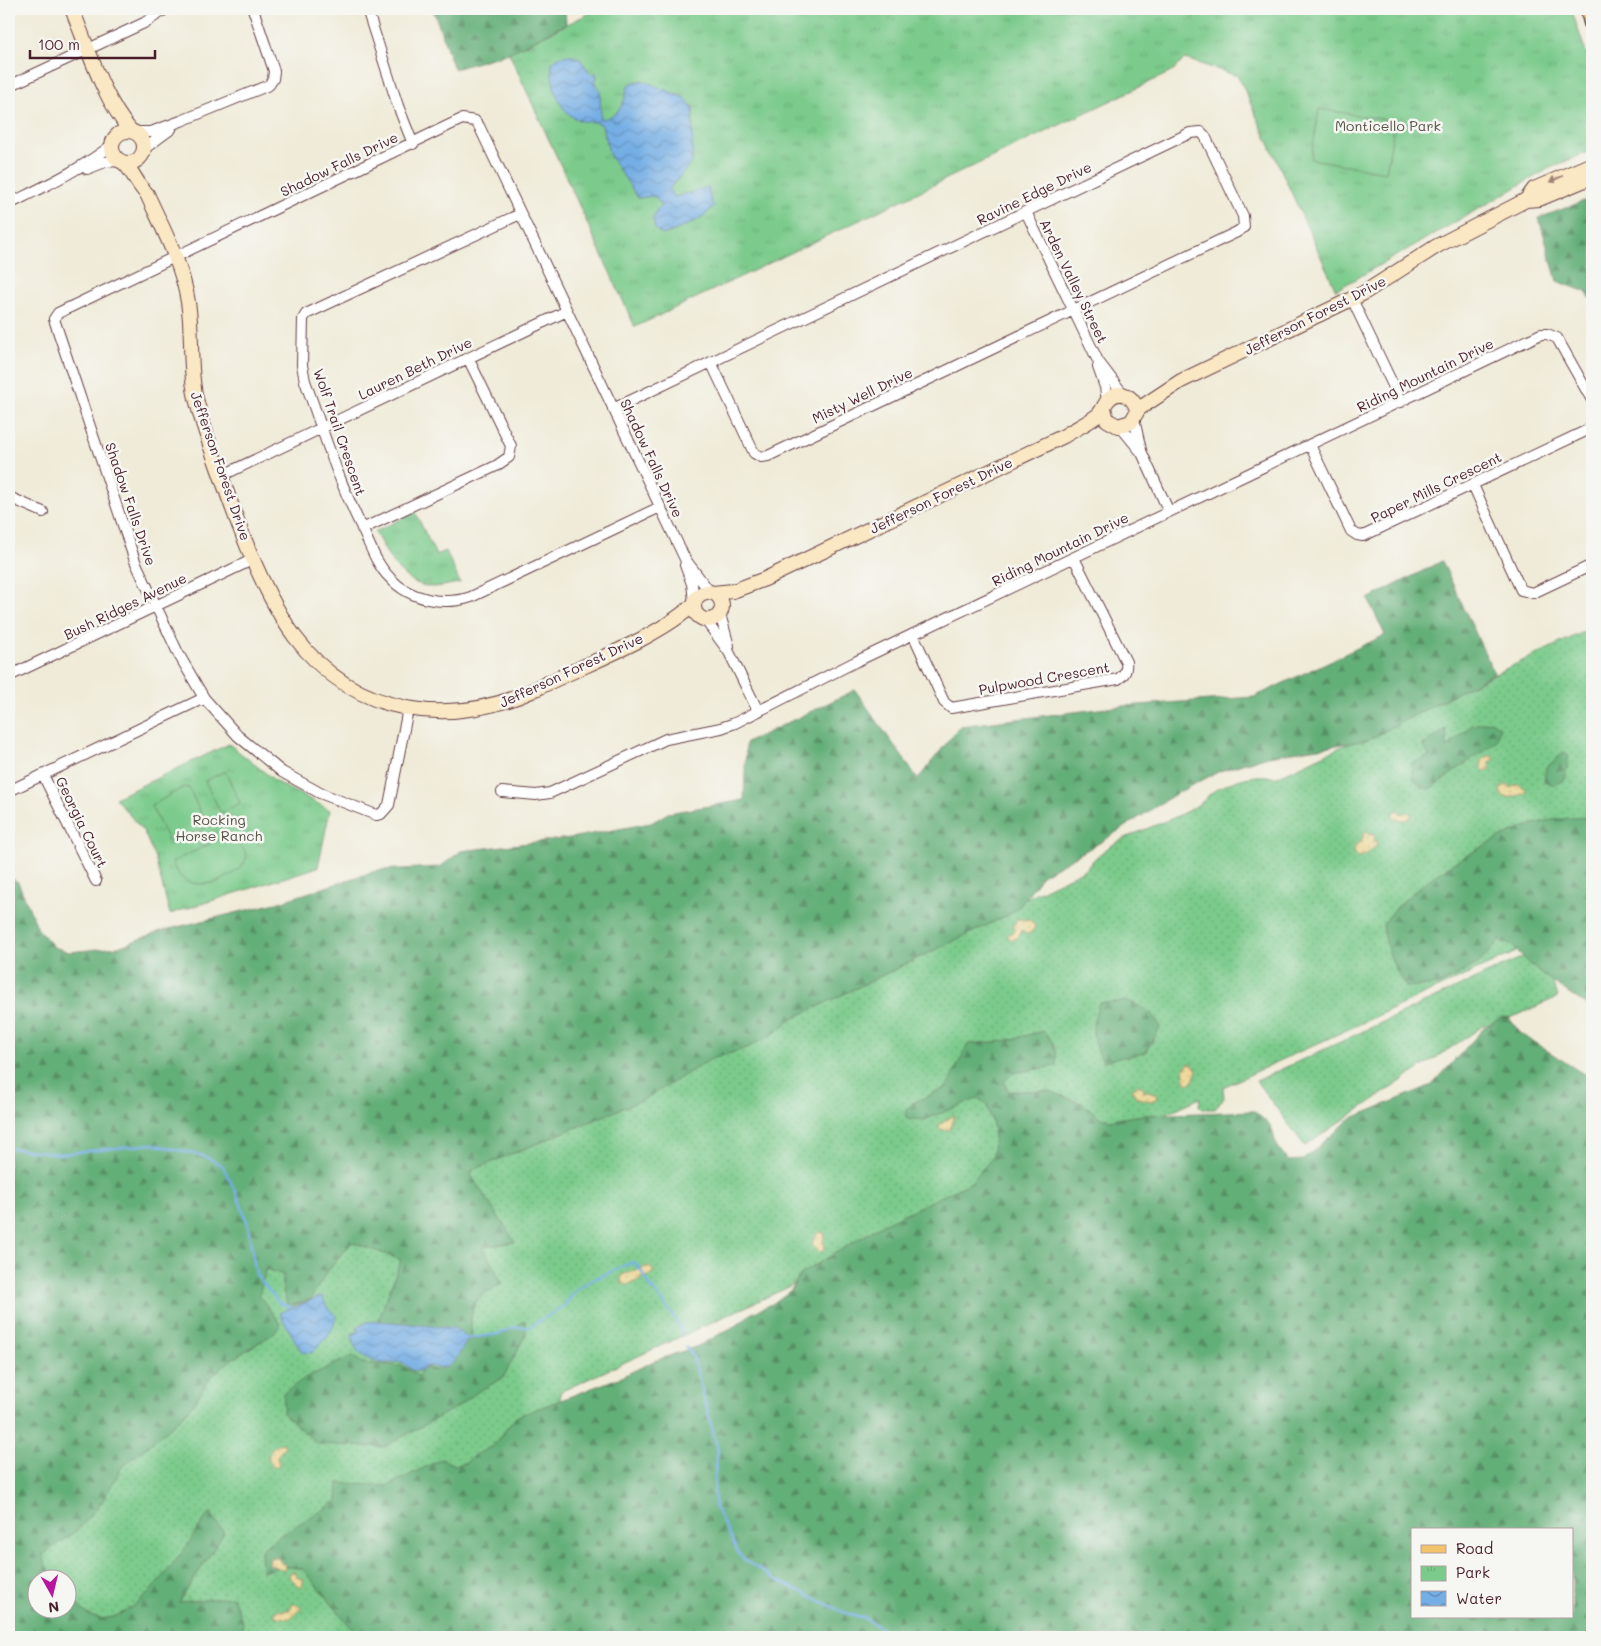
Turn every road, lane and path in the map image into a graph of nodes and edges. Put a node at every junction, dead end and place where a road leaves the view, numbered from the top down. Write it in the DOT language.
graph roads {
  1 [pos="72,9"];
  2 [pos="166,9"];
  3 [pos="253,9"];
  4 [pos="367,9"];
  5 [pos="1588,9"];
  6 [pos="1592,24"];
  7 [pos="88,49"];
  8 [pos="9,86"];
  9 [pos="108,96"];
  10 [pos="181,121"];
  11 [pos="133,132"];
  12 [pos="113,142"];
  13 [pos="413,144"];
  14 [pos="143,152"];
  15 [pos="121,161"];
  16 [pos="1592,164"];
  17 [pos="69,174"];
  18 [pos="1592,177"];
  19 [pos="147,194"];
  20 [pos="1526,200"];
  21 [pos="9,204"];
  22 [pos="1026,212"];
  23 [pos="520,214"];
  24 [pos="176,258"];
  25 [pos="1352,299"];
  26 [pos="1073,310"];
  27 [pos="567,311"];
  28 [pos="468,358"];
  29 [pos="1098,361"];
  30 [pos="711,362"];
  31 [pos="1181,381"];
  32 [pos="1126,395"];
  33 [pos="1592,400"];
  34 [pos="1401,402"];
  35 [pos="1106,404"];
  36 [pos="613,409"];
  37 [pos="1135,414"];
  38 [pos="1116,425"];
  39 [pos="321,428"];
  40 [pos="1592,428"];
  41 [pos="1064,436"];
  42 [pos="1310,445"];
  43 [pos="1142,453"];
  44 [pos="221,476"];
  45 [pos="1472,485"];
  46 [pos="9,497"];
  47 [pos="660,507"];
  48 [pos="43,512"];
  49 [pos="1169,512"];
  50 [pos="362,529"];
  51 [pos="1074,558"];
  52 [pos="254,559"];
  53 [pos="685,559"];
  54 [pos="1592,565"];
  55 [pos="765,579"];
  56 [pos="711,593"];
  57 [pos="694,602"];
  58 [pos="156,606"];
  59 [pos="721,612"];
  60 [pos="703,620"];
  61 [pos="652,633"];
  62 [pos="913,634"];
  63 [pos="729,652"];
  64 [pos="9,676"];
  65 [pos="204,698"];
  66 [pos="408,709"];
  67 [pos="758,711"];
  68 [pos="43,775"];
  69 [pos="9,791"];
  70 [pos="502,792"];
  71 [pos="96,880"];
  1 -- 7 [label="street"];
  2 -- 7 [label="street"];
  3 -- 10 [label="street"];
  4 -- 13 [label="street"];
  5 -- 6 [label="main road"];
  7 -- 8 [label="street"];
  7 -- 9 [label="street"];
  9 -- 11 [label="street"];
  9 -- 12 [label="street"];
  10 -- 11 [label="street"];
  10 -- 14 [label="street"];
  11 -- 12 [label="street"];
  11 -- 14 [label="street"];
  12 -- 15 [label="street"];
  12 -- 17 [label="street"];
  13 -- 23 [label="street, Shadow Falls Drive"];
  13 -- 24 [label="street, Shadow Falls Drive"];
  14 -- 15 [label="street"];
  14 -- 19 [label="street, Jefferson Forest Drive"];
  15 -- 17 [label="street"];
  15 -- 19 [label="street, Jefferson Forest Drive"];
  16 -- 20 [label="street, Jefferson Forest Drive, one-way"];
  17 -- 21 [label="street"];
  18 -- 20 [label="street, Jefferson Forest Drive"];
  19 -- 24 [label="street, Jefferson Forest Drive"];
  20 -- 25 [label="street, Jefferson Forest Drive"];
  22 -- 26 [label="street, Arden Valley Street"];
  22 -- 26 [label="street, Ravine Edge Drive"];
  22 -- 30 [label="street, Ravine Edge Drive"];
  23 -- 27 [label="street, Shadow Falls Drive"];
  23 -- 39 [label="street, Wolf Trail Crescent"];
  24 -- 44 [label="street, Jefferson Forest Drive"];
  24 -- 58 [label="street, Shadow Falls Drive"];
  25 -- 31 [label="street, Jefferson Forest Drive"];
  25 -- 34 [label="street"];
  26 -- 29 [label="street, Arden Valley Street"];
  26 -- 30 [label="street, Misty Well Drive"];
  27 -- 28 [label="street, Lauren Beth Drive"];
  27 -- 36 [label="street, Shadow Falls Drive"];
  28 -- 39 [label="street, Lauren Beth Drive"];
  28 -- 50 [label="street"];
  29 -- 32 [label="street, Arden Valley Street"];
  29 -- 35 [label="street, Arden Valley Street"];
  30 -- 36 [label="street, Ravine Edge Drive"];
  31 -- 32 [label="street, Jefferson Forest Drive"];
  31 -- 37 [label="street, Jefferson Forest Drive"];
  32 -- 35 [label="street"];
  32 -- 37 [label="street"];
  33 -- 34 [label="street, Riding Mountain Drive"];
  34 -- 42 [label="street, Riding Mountain Drive"];
  35 -- 38 [label="street"];
  35 -- 41 [label="street, Jefferson Forest Drive"];
  36 -- 47 [label="street, Shadow Falls Drive"];
  37 -- 38 [label="street"];
  37 -- 43 [label="street"];
  38 -- 41 [label="street, Jefferson Forest Drive"];
  38 -- 43 [label="street"];
  39 -- 44 [label="street, Lauren Beth Drive"];
  39 -- 50 [label="street, Wolf Trail Crescent"];
  40 -- 45 [label="street, Paper Mills Crescent"];
  41 -- 55 [label="street, Jefferson Forest Drive"];
  42 -- 45 [label="street, Paper Mills Crescent"];
  42 -- 49 [label="street, Riding Mountain Drive"];
  43 -- 49 [label="street"];
  44 -- 52 [label="street, Jefferson Forest Drive"];
  45 -- 54 [label="street"];
  46 -- 48 [label="street"];
  47 -- 50 [label="street, Wolf Trail Crescent"];
  47 -- 53 [label="street, Shadow Falls Drive"];
  49 -- 51 [label="street, Riding Mountain Drive"];
  51 -- 62 [label="street, Riding Mountain Drive"];
  51 -- 62 [label="street, Pulpwood Crescent"];
  52 -- 58 [label="street, Bush Ridges Avenue"];
  52 -- 66 [label="street, Jefferson Forest Drive"];
  53 -- 56 [label="street, Shadow Falls Drive"];
  53 -- 57 [label="street, Shadow Falls Drive"];
  55 -- 56 [label="street, Jefferson Forest Drive"];
  55 -- 59 [label="street, Jefferson Forest Drive"];
  56 -- 57 [label="street"];
  56 -- 59 [label="street"];
  57 -- 60 [label="street"];
  57 -- 61 [label="street, Jefferson Forest Drive"];
  58 -- 64 [label="street, Bush Ridges Avenue"];
  58 -- 65 [label="street"];
  59 -- 60 [label="street"];
  59 -- 63 [label="street"];
  60 -- 61 [label="street, Jefferson Forest Drive"];
  60 -- 63 [label="street"];
  61 -- 66 [label="street, Jefferson Forest Drive"];
  62 -- 67 [label="street, Riding Mountain Drive"];
  63 -- 67 [label="street"];
  65 -- 66 [label="street"];
  65 -- 68 [label="street"];
  67 -- 70 [label="street, Riding Mountain Drive"];
  68 -- 69 [label="street"];
  68 -- 71 [label="street, Georgia Court"];
}
